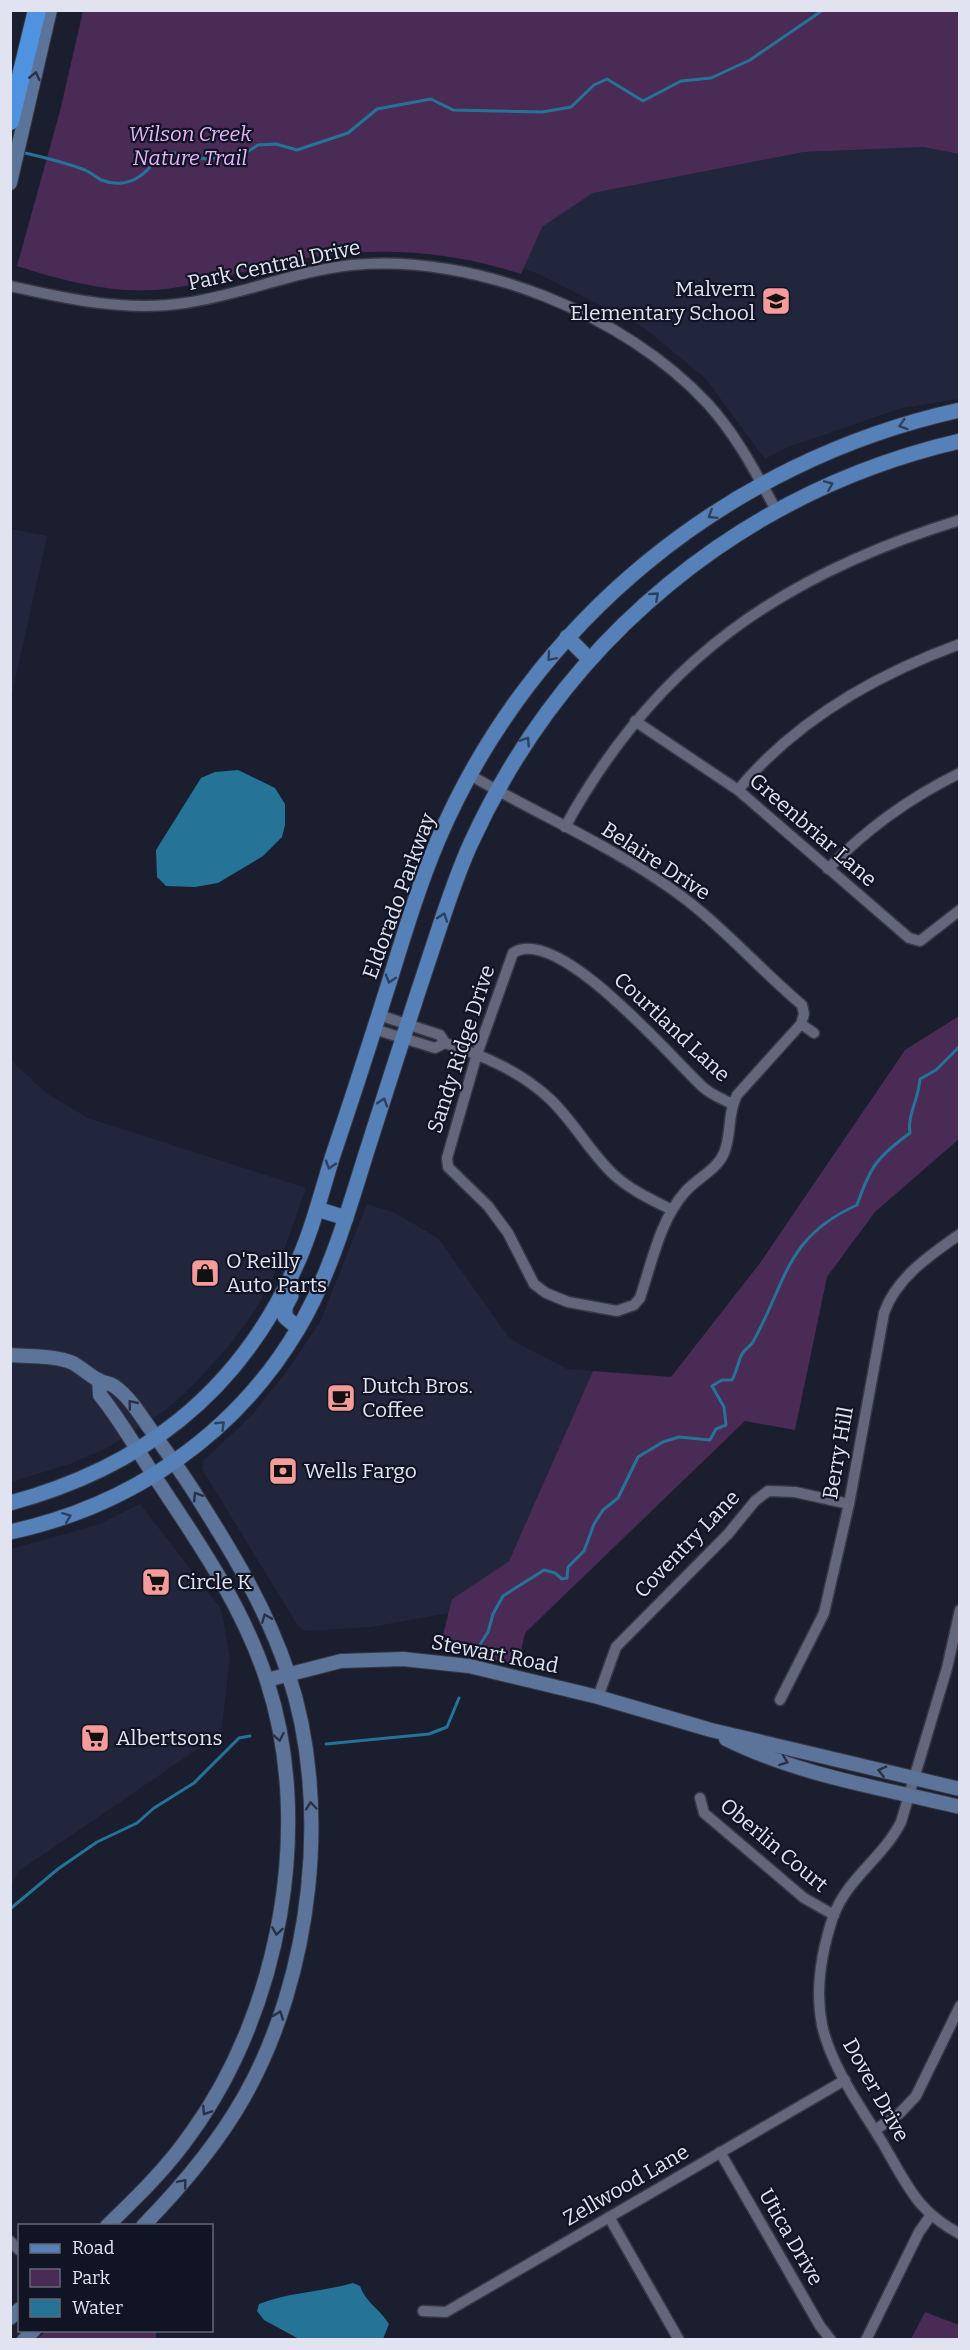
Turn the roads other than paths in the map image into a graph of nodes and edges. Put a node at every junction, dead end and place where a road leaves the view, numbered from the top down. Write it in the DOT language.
graph roads {
  1 [pos="37,10"];
  2 [pos="50,10"];
  3 [pos="16,127"];
  4 [pos="11,181"];
  5 [pos="10,286"];
  6 [pos="960,410"];
  7 [pos="960,441"];
  8 [pos="762,484"];
  9 [pos="776,510"];
  10 [pos="960,520"];
  11 [pos="567,637"];
  12 [pos="960,644"];
  13 [pos="588,658"];
  14 [pos="635,721"];
  15 [pos="960,772"];
  16 [pos="470,775"];
  17 [pos="738,790"];
  18 [pos="496,791"];
  19 [pos="565,827"];
  20 [pos="828,868"];
  21 [pos="960,910"];
  22 [pos="521,947"];
  23 [pos="377,1022"];
  24 [pos="801,1024"];
  25 [pos="405,1031"];
  26 [pos="814,1033"];
  27 [pos="477,1054"];
  28 [pos="732,1104"];
  29 [pos="317,1209"];
  30 [pos="672,1210"];
  31 [pos="346,1218"];
  32 [pos="311,1228"];
  33 [pos="960,1234"];
  34 [pos="298,1328"];
  35 [pos="10,1355"];
  36 [pos="99,1380"];
  37 [pos="156,1438"];
  38 [pos="138,1450"];
  39 [pos="175,1461"];
  40 [pos="154,1475"];
  41 [pos="32,1497"];
  42 [pos="10,1503"];
  43 [pos="849,1504"];
  44 [pos="10,1509"];
  45 [pos="10,1532"];
  46 [pos="238,1562"];
  47 [pos="217,1572"];
  48 [pos="960,1610"];
  49 [pos="289,1674"];
  50 [pos="267,1680"];
  51 [pos="598,1697"];
  52 [pos="780,1700"];
  53 [pos="711,1730"];
  54 [pos="913,1778"];
  55 [pos="960,1789"];
  56 [pos="909,1795"];
  57 [pos="700,1798"];
  58 [pos="960,1807"];
  59 [pos="834,1915"];
  60 [pos="269,1968"];
  61 [pos="293,1973"];
  62 [pos="960,2006"];
  63 [pos="845,2080"];
  64 [pos="875,2130"];
  65 [pos="720,2152"];
  66 [pos="931,2215"];
  67 [pos="609,2217"];
  68 [pos="109,2224"];
  69 [pos="145,2224"];
  70 [pos="960,2234"];
  71 [pos="423,2311"];
  72 [pos="679,2340"];
  73 [pos="831,2340"];
  74 [pos="866,2340"];
  1 -- 3 [label="highway"];
  3 -- 2 [label="street, one-way"];
  3 -- 4 [label="street"];
  5 -- 8 [label="street, Park Central Drive"];
  6 -- 8 [label="main road, Eldorado Parkway, one-way"];
  9 -- 7 [label="main road, one-way"];
  8 -- 9 [label="street, Park Central Drive"];
  8 -- 11 [label="main road, Eldorado Parkway, one-way"];
  13 -- 9 [label="main road, one-way"];
  10 -- 14 [label="street"];
  11 -- 13 [label="main road"];
  11 -- 16 [label="main road, Eldorado Parkway, one-way"];
  12 -- 17 [label="street"];
  18 -- 13 [label="main road, one-way"];
  14 -- 17 [label="street, Greenbriar Lane"];
  14 -- 19 [label="street"];
  15 -- 20 [label="street"];
  16 -- 18 [label="street, Belaire Drive"];
  16 -- 23 [label="main road, Eldorado Parkway, one-way"];
  17 -- 20 [label="street, Greenbriar Lane"];
  18 -- 19 [label="street, Belaire Drive"];
  25 -- 18 [label="main road, one-way"];
  19 -- 24 [label="street, Belaire Drive"];
  20 -- 21 [label="street, Greenbriar Lane"];
  22 -- 27 [label="street, Sandy Ridge Drive"];
  22 -- 28 [label="street, Courtland Lane"];
  23 -- 25 [label="street"];
  23 -- 29 [label="main road, Eldorado Parkway, one-way"];
  24 -- 26 [label="street"];
  24 -- 28 [label="street"];
  25 -- 27 [label="street"];
  31 -- 25 [label="main road, one-way"];
  27 -- 30 [label="street"];
  27 -- 30 [label="street, Sandy Ridge Drive"];
  28 -- 30 [label="street"];
  29 -- 31 [label="main road"];
  29 -- 32 [label="main road, Eldorado Parkway"];
  31 -- 34 [label="main road"];
  32 -- 34 [label="main road"];
  32 -- 37 [label="main road, Eldorado Parkway"];
  33 -- 43 [label="street, Berry Hill"];
  39 -- 34 [label="main road, one-way"];
  35 -- 36 [label="street"];
  37 -- 36 [label="street, one-way"];
  36 -- 38 [label="street"];
  37 -- 38 [label="main road, Eldorado Parkway"];
  37 -- 39 [label="street"];
  38 -- 40 [label="street"];
  38 -- 41 [label="main road, Eldorado Parkway"];
  39 -- 40 [label="main road"];
  46 -- 39 [label="street, one-way"];
  45 -- 40 [label="main road, one-way"];
  40 -- 47 [label="street"];
  41 -- 42 [label="main road, Eldorado Parkway"];
  41 -- 44 [label="main road"];
  43 -- 51 [label="street, Coventry Lane"];
  43 -- 52 [label="street, Berry Hill"];
  46 -- 47 [label="street"];
  49 -- 46 [label="street, one-way"];
  47 -- 50 [label="street"];
  48 -- 54 [label="street, Dover Drive"];
  49 -- 50 [label="street, Stewart Road"];
  49 -- 51 [label="street, Stewart Road"];
  61 -- 49 [label="street, one-way"];
  50 -- 60 [label="street, one-way"];
  51 -- 53 [label="street, Stewart Road"];
  54 -- 53 [label="street, Stewart Road, one-way"];
  53 -- 56 [label="street, Stewart Road, one-way"];
  54 -- 55 [label="street, Stewart Road"];
  54 -- 56 [label="street, Dover Drive"];
  56 -- 58 [label="street, Stewart Road"];
  56 -- 59 [label="street, Dover Drive"];
  57 -- 59 [label="street, Oberlin Court"];
  59 -- 63 [label="street, Dover Drive"];
  60 -- 61 [label="street"];
  60 -- 68 [label="street, one-way"];
  69 -- 61 [label="street, one-way"];
  62 -- 64 [label="street"];
  63 -- 64 [label="street, Dover Drive"];
  63 -- 65 [label="street, Zellwood Lane"];
  64 -- 66 [label="street, Dover Drive"];
  65 -- 67 [label="street, Zellwood Lane"];
  65 -- 73 [label="street, Utica Drive"];
  66 -- 70 [label="street, Dover Drive"];
  66 -- 74 [label="street"];
  67 -- 71 [label="street, Zellwood Lane"];
  67 -- 72 [label="street"];
}
